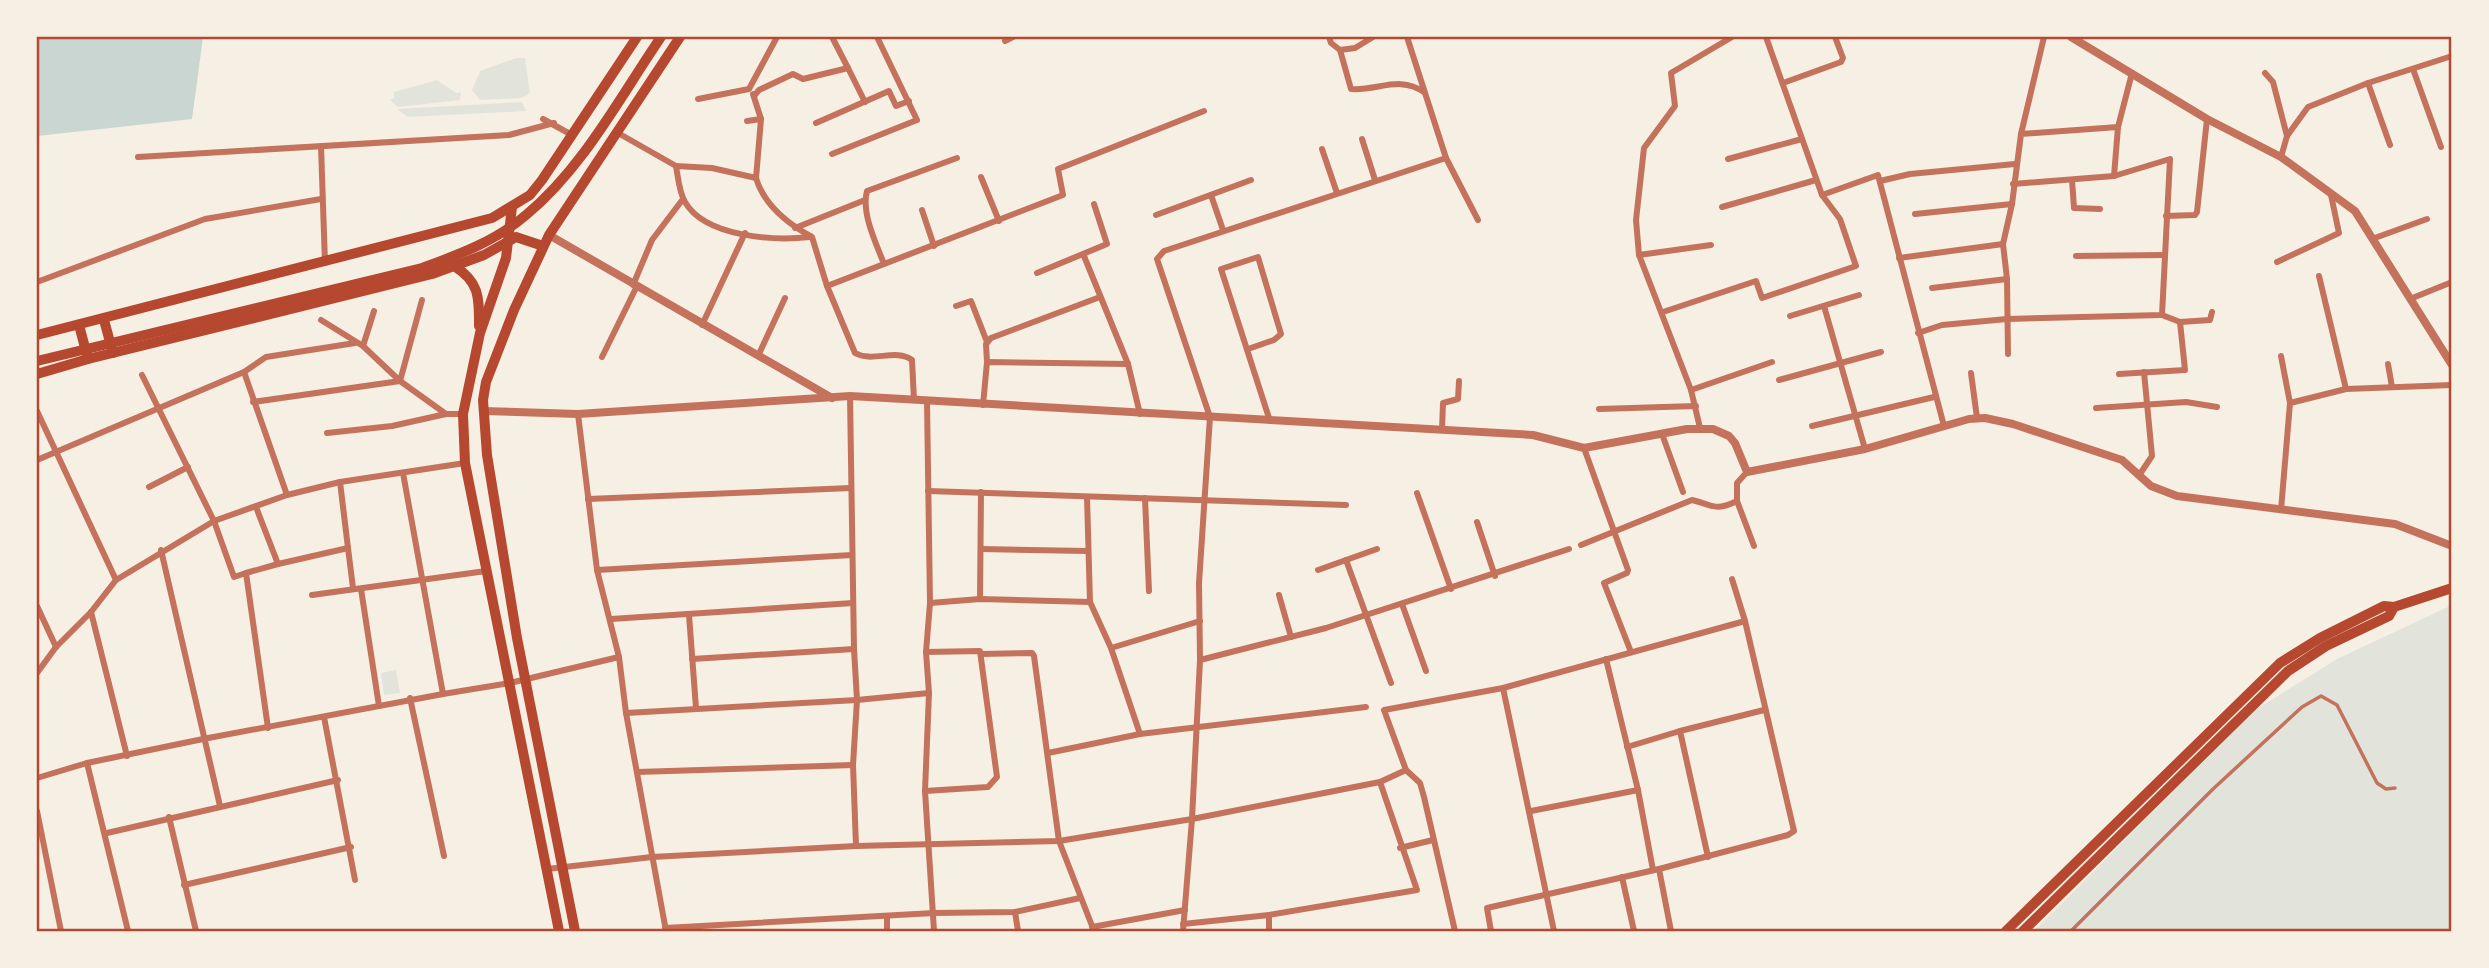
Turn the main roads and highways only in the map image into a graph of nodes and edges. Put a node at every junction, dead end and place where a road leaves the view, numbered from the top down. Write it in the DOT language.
graph roads {
  1 [pos="637,37"];
  2 [pos="661,37"];
  3 [pos="680,37"];
  4 [pos="512,207"];
  5 [pos="510,240"];
  6 [pos="543,246"];
  7 [pos="454,266"];
  8 [pos="104,320"];
  9 [pos="79,325"];
  10 [pos="480,333"];
  11 [pos="37,335"];
  12 [pos="114,353"];
  13 [pos="88,359"];
  14 [pos="37,361"];
  15 [pos="37,374"];
  16 [pos="2452,588"];
  17 [pos="2307,652"];
  18 [pos="559,931"];
  19 [pos="575,931"];
  20 [pos="2006,931"];
  21 [pos="2023,931"];
  1 -- 4 [label="main road"];
  2 -- 14 [label="main road"];
  3 -- 6 [label="main road"];
  4 -- 5 [label="main road"];
  4 -- 8 [label="main road"];
  5 -- 6 [label="main road"];
  5 -- 7 [label="main road"];
  5 -- 10 [label="main road"];
  6 -- 19 [label="main road"];
  7 -- 10 [label="main road"];
  7 -- 12 [label="main road"];
  8 -- 9 [label="main road"];
  8 -- 12 [label="main road"];
  9 -- 11 [label="main road"];
  9 -- 13 [label="main road"];
  10 -- 18 [label="main road"];
  12 -- 13 [label="main road"];
  13 -- 15 [label="main road"];
  16 -- 17 [label="main road"];
  17 -- 20 [label="main road"];
  17 -- 21 [label="main road"];
}
